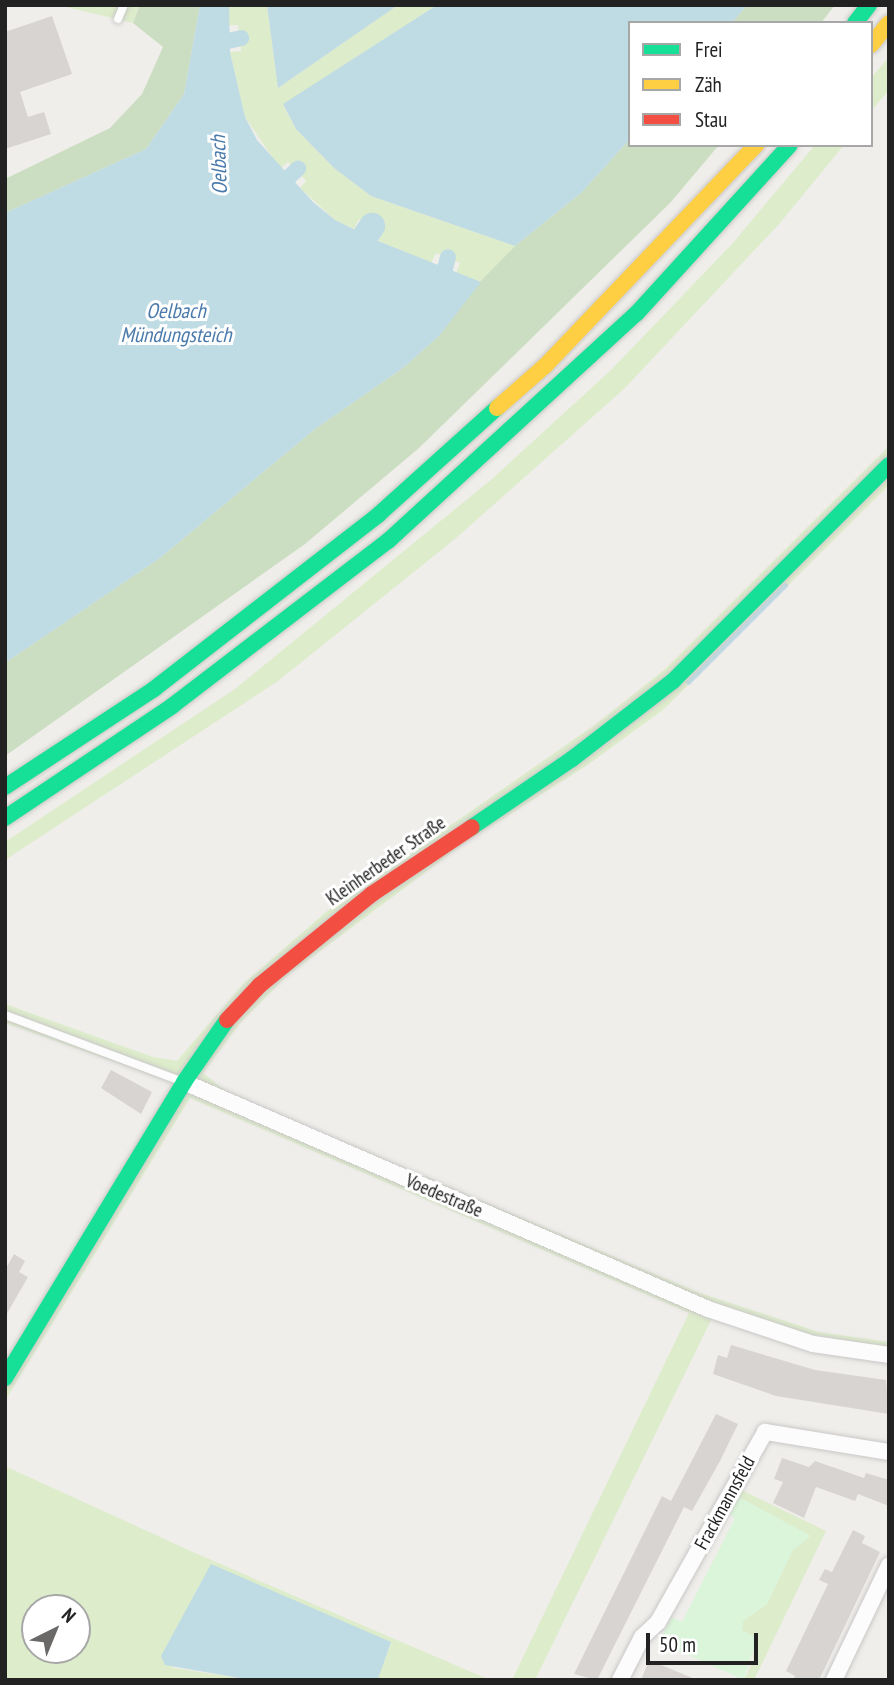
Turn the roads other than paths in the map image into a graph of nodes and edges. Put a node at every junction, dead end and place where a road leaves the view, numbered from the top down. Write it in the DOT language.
graph roads {
  1 [pos="124,5"];
  2 [pos="869,5"];
  3 [pos="118,19"];
  4 [pos="857,21"];
  5 [pos="889,23"];
  6 [pos="873,43"];
  7 [pos="753,147"];
  8 [pos="788,147"];
  9 [pos="889,465"];
  10 [pos="5,787"];
  11 [pos="5,818"];
  12 [pos="5,1015"];
  13 [pos="184,1082"];
  14 [pos="889,1355"];
  15 [pos="5,1378"];
  16 [pos="889,1452"];
  17 [pos="889,1565"];
  18 [pos="620,1680"];
  19 [pos="834,1680"];
  1 -- 3 [label="lane"];
  2 -- 4 [label="main road"];
  5 -- 6 [label="main road"];
  7 -- 10 [label="main road"];
  8 -- 11 [label="main road"];
  9 -- 13 [label="main road, Kleinherbeder Straße"];
  12 -- 13 [label="lane, Voedestraße"];
  13 -- 14 [label="street, Voedestraße"];
  13 -- 15 [label="main road, Kleinherbeder Straße"];
  16 -- 18 [label="street, Frackmannsfeld"];
  17 -- 19 [label="street"];
}
